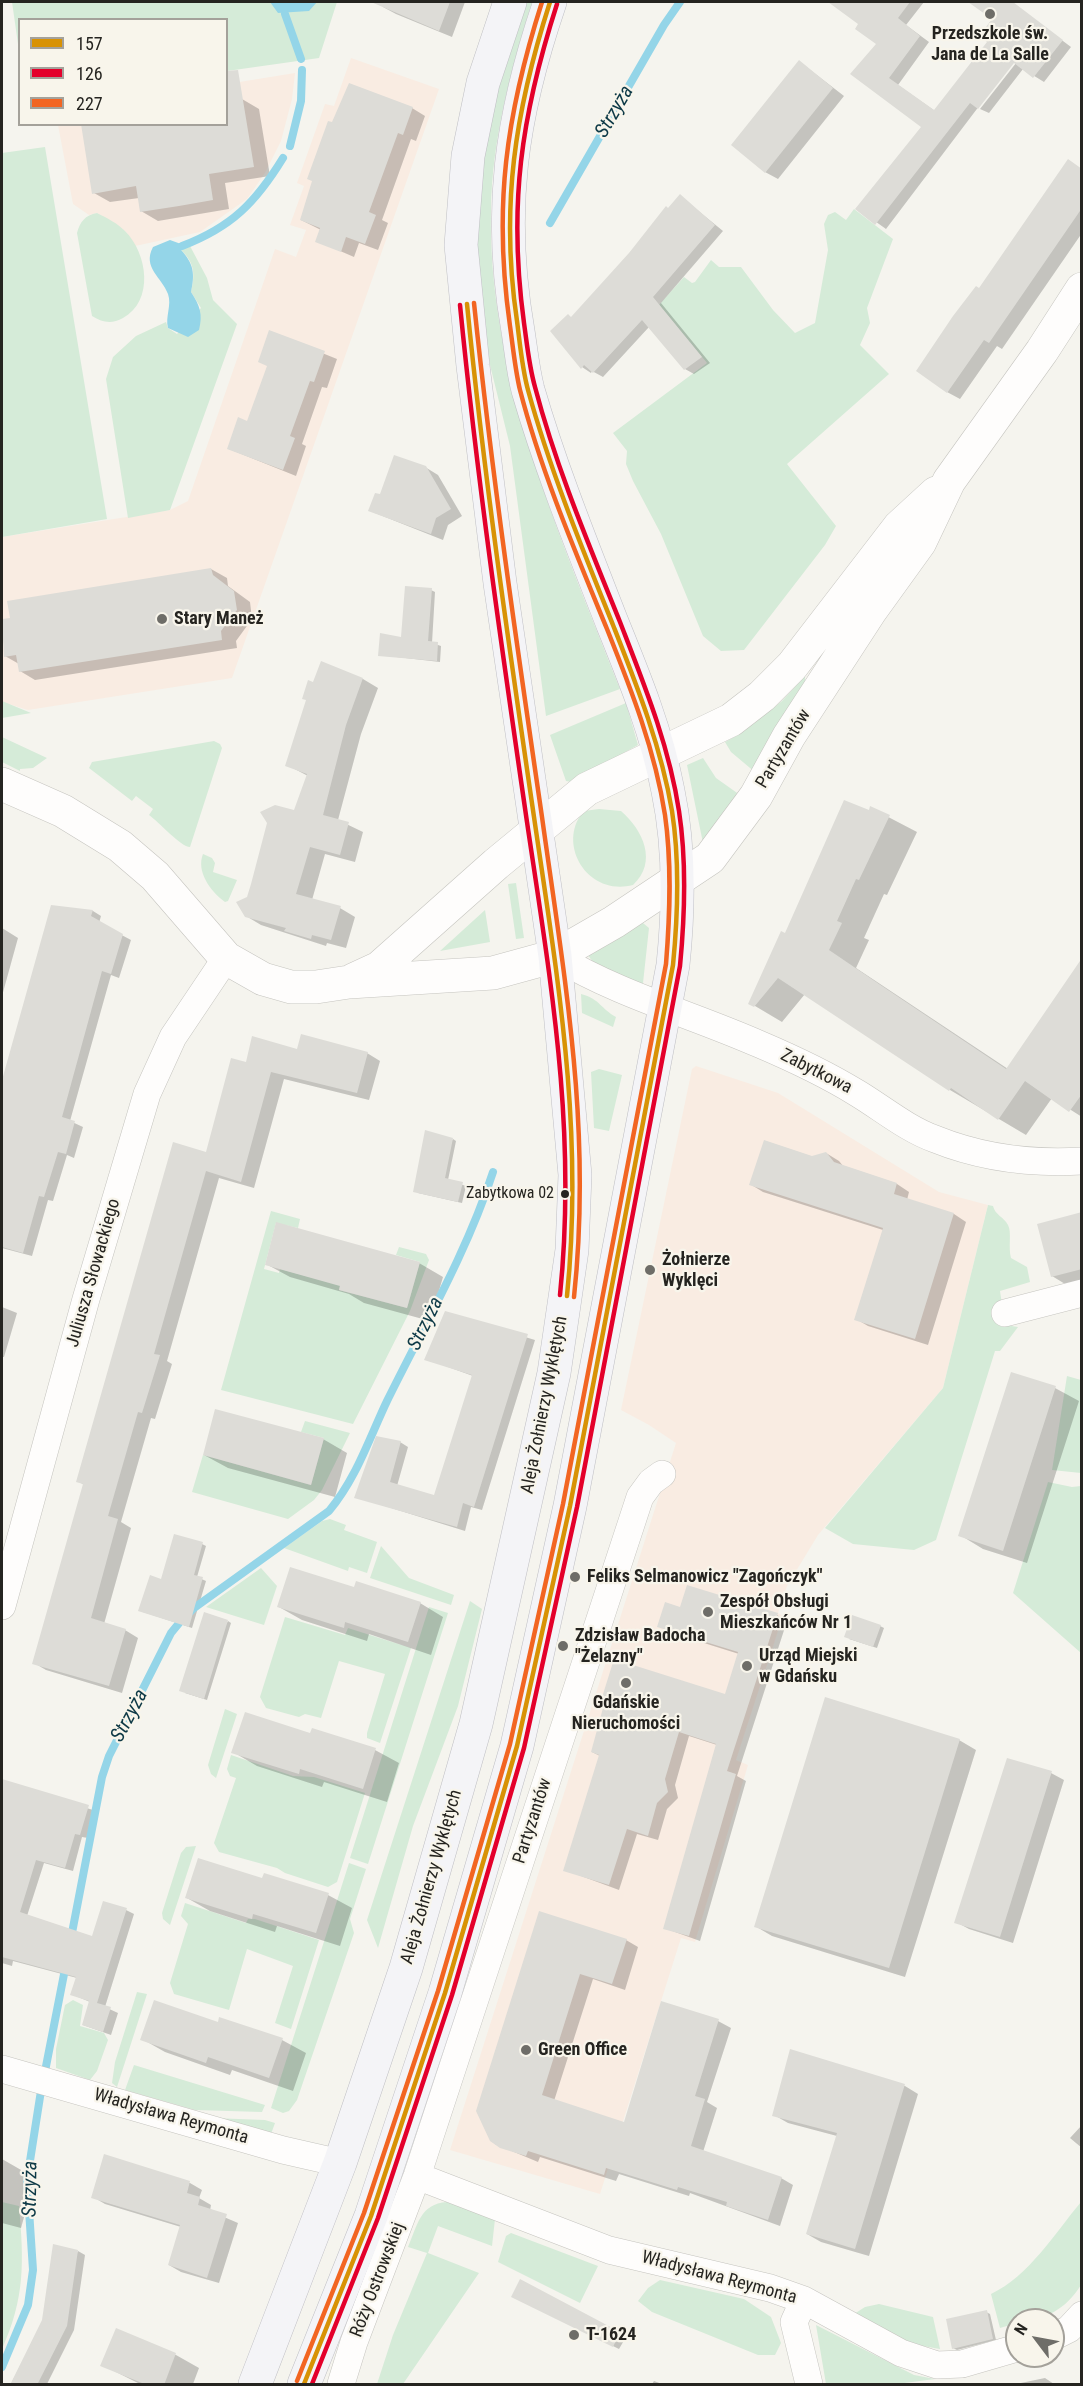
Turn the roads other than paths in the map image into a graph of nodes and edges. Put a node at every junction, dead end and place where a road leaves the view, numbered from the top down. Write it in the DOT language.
graph roads {
  1 [pos="510,2"];
  2 [pos="550,2"];
  3 [pos="1082,289"];
  4 [pos="949,481"];
  5 [pos="660,755"];
  6 [pos="2,784"];
  7 [pos="536,830"];
  8 [pos="677,881"];
  9 [pos="555,956"];
  10 [pos="226,958"];
  11 [pos="349,982"];
  12 [pos="667,1008"];
  13 [pos="1082,1161"];
  14 [pos="1082,1293"];
  15 [pos="1005,1313"];
  16 [pos="662,1474"];
  17 [pos="2,1606"];
  18 [pos="12,2072"];
  19 [pos="340,2163"];
  20 [pos="417,2176"];
  21 [pos="804,2300"];
  22 [pos="1082,2314"];
  23 [pos="1065,2331"];
  24 [pos="1005,2354"];
  25 [pos="964,2374"];
  26 [pos="255,2385"];
  27 [pos="304,2385"];
  28 [pos="341,2385"];
  29 [pos="809,2385"];
  1 -- 7 [label="main road, Aleja Żołnierzy Wyklętych"];
  2 -- 5 [label="main road"];
  3 -- 4 [label="street, Partyzantów"];
  4 -- 5 [label="street, Partyzantów"];
  4 -- 8 [label="street, Partyzantów"];
  5 -- 7 [label="street, Partyzantów"];
  5 -- 8 [label="main road"];
  6 -- 10 [label="street"];
  7 -- 9 [label="main road, Aleja Żołnierzy Wyklętych"];
  7 -- 11 [label="street, Partyzantów"];
  8 -- 9 [label="street, Partyzantów"];
  8 -- 12 [label="main road"];
  9 -- 11 [label="street, Partyzantów"];
  9 -- 12 [label="street, Zabytkowa"];
  9 -- 19 [label="main road, Aleja Żołnierzy Wyklętych"];
  10 -- 11 [label="street"];
  10 -- 17 [label="street, Juliusza Słowackiego"];
  12 -- 13 [label="street, Zabytkowa"];
  12 -- 27 [label="main road"];
  14 -- 15 [label="street"];
  16 -- 20 [label="street, Partyzantów"];
  18 -- 19 [label="street, Władysława Reymonta"];
  19 -- 26 [label="main road, Aleja Żołnierzy Wyklętych"];
  20 -- 21 [label="street, Władysława Reymonta"];
  20 -- 28 [label="street, Róży Ostrowskiej"];
  21 -- 25 [label="street, Władysława Reymonta"];
  21 -- 29 [label="street"];
  22 -- 23 [label="street"];
  24 -- 25 [label="street, Władysława Reymonta"];
}
